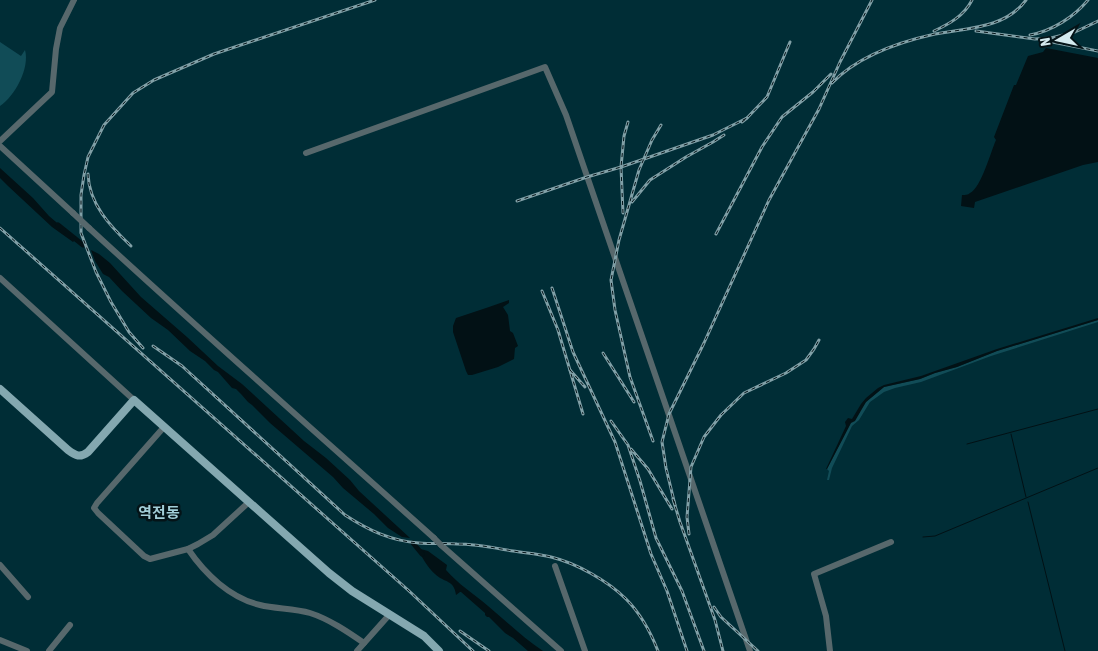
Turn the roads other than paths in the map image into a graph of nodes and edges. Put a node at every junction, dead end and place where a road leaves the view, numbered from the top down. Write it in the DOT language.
graph roads {
  1 [pos="74,0"];
  2 [pos="0,141"];
  3 [pos="0,146"];
  4 [pos="306,153"];
  5 [pos="0,278"];
  6 [pos="0,389"];
  7 [pos="134,400"];
  8 [pos="164,427"];
  9 [pos="249,502"];
  10 [pos="890,542"];
  11 [pos="188,549"];
  12 [pos="0,565"];
  13 [pos="555,566"];
  14 [pos="28,597"];
  15 [pos="390,614"];
  16 [pos="70,625"];
  17 [pos="0,640"];
  18 [pos="364,643"];
  19 [pos="27,651"];
  20 [pos="49,651"];
  21 [pos="357,651"];
  22 [pos="439,651"];
  23 [pos="561,651"];
  24 [pos="585,651"];
  25 [pos="750,651"];
  26 [pos="830,651"];
  1 -- 2 [label="street"];
  3 -- 23 [label="street, bridge"];
  4 -- 25 [label="street"];
  5 -- 7 [label="street"];
  6 -- 7 [label="main road"];
  7 -- 8 [label="main road"];
  8 -- 9 [label="main road"];
  8 -- 11 [label="street"];
  9 -- 11 [label="street"];
  9 -- 15 [label="main road"];
  10 -- 26 [label="street"];
  11 -- 18 [label="street"];
  12 -- 14 [label="street"];
  13 -- 24 [label="street"];
  15 -- 18 [label="street"];
  15 -- 22 [label="main road"];
  16 -- 20 [label="street"];
  17 -- 19 [label="street"];
  18 -- 21 [label="street"];
}
